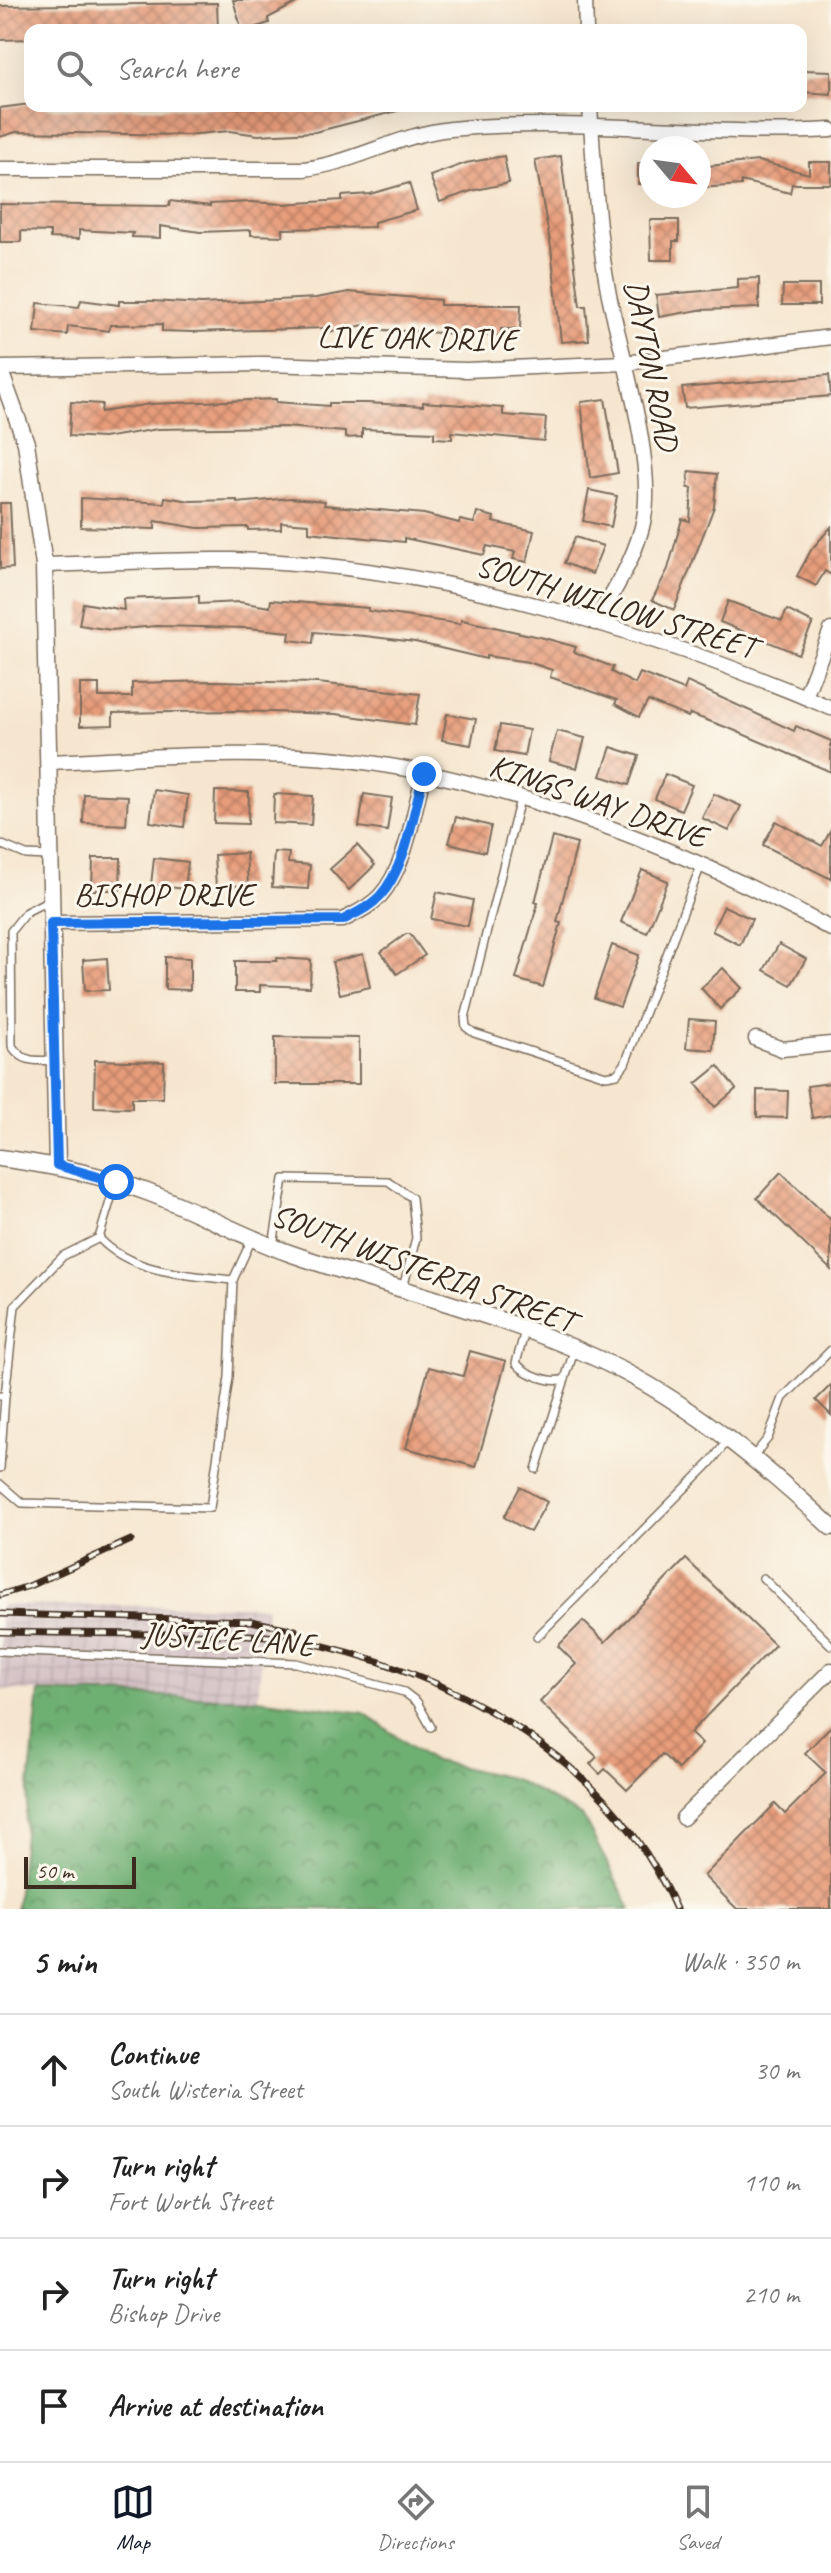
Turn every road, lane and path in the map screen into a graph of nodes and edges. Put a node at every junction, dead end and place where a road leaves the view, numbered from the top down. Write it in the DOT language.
graph roads {
  1 [pos="585,0"];
  2 [pos="586,24"];
  3 [pos="591,112"];
  4 [pos="592,129"];
  5 [pos="831,130"];
  6 [pos="0,169"];
  7 [pos="831,337"];
  8 [pos="625,363"];
  9 [pos="0,369"];
  10 [pos="44,565"];
  11 [pos="596,623"];
  12 [pos="831,630"];
  13 [pos="805,697"];
  14 [pos="831,708"];
  15 [pos="48,762"];
  16 [pos="424,774"];
  17 [pos="520,799"];
  18 [pos="0,844"];
  19 [pos="50,856"];
  20 [pos="701,865"];
  21 [pos="51,899"];
  22 [pos="51,923"];
  23 [pos="831,929"];
  24 [pos="756,1039"];
  25 [pos="831,1044"];
  26 [pos="54,1060"];
  27 [pos="0,1158"];
  28 [pos="57,1165"];
  29 [pos="116,1182"];
  30 [pos="253,1237"];
  31 [pos="99,1238"];
  32 [pos="273,1246"];
  33 [pos="233,1280"];
  34 [pos="403,1290"];
  35 [pos="525,1331"];
  36 [pos="0,1349"];
  37 [pos="10,1350"];
  38 [pos="831,1350"];
  39 [pos="574,1351"];
  40 [pos="565,1379"];
  41 [pos="2,1396"];
  42 [pos="728,1440"];
  43 [pos="752,1458"];
  44 [pos="0,1468"];
  45 [pos="536,1469"];
  46 [pos="0,1484"];
  47 [pos="831,1527"];
  48 [pos="763,1578"];
  49 [pos="537,1637"];
  50 [pos="831,1645"];
  51 [pos="0,1651"];
  52 [pos="831,1670"];
  53 [pos="431,1727"];
  54 [pos="683,1818"];
  1 -- 2 [label="street"];
  3 -- 4 [label="street, DAYTON ROAD"];
  4 -- 5 [label="street"];
  4 -- 6 [label="street"];
  4 -- 8 [label="street, DAYTON ROAD"];
  7 -- 8 [label="street, LIVE OAK DRIVE"];
  8 -- 9 [label="street, LIVE OAK DRIVE"];
  8 -- 11 [label="street, DAYTON ROAD"];
  9 -- 10 [label="street"];
  10 -- 11 [label="street, SOUTH WILLOW STREET"];
  10 -- 15 [label="street"];
  11 -- 13 [label="street, SOUTH WILLOW STREET"];
  12 -- 13 [label="street"];
  13 -- 14 [label="street, SOUTH WILLOW STREET"];
  15 -- 16 [label="street, KINGS WAY DRIVE"];
  15 -- 19 [label="street"];
  16 -- 17 [label="street, KINGS WAY DRIVE"];
  16 -- 22 [label="street, BISHOP DRIVE"];
  17 -- 20 [label="street, KINGS WAY DRIVE"];
  17 -- 20 [label="lane"];
  18 -- 19 [label="lane"];
  19 -- 21 [label="street"];
  20 -- 23 [label="street, KINGS WAY DRIVE"];
  21 -- 22 [label="street"];
  21 -- 26 [label="lane"];
  22 -- 26 [label="street"];
  24 -- 25 [label="street"];
  26 -- 28 [label="street"];
  27 -- 28 [label="street, SOUTH WISTERIA STREET"];
  28 -- 29 [label="street, SOUTH WISTERIA STREET"];
  29 -- 30 [label="street, SOUTH WISTERIA STREET"];
  29 -- 31 [label="lane"];
  30 -- 32 [label="street, SOUTH WISTERIA STREET"];
  30 -- 33 [label="lane"];
  31 -- 33 [label="lane"];
  31 -- 37 [label="lane"];
  32 -- 34 [label="street, SOUTH WISTERIA STREET"];
  32 -- 34 [label="lane"];
  33 -- 46 [label="lane"];
  34 -- 35 [label="street, SOUTH WISTERIA STREET"];
  35 -- 39 [label="street, SOUTH WISTERIA STREET"];
  35 -- 40 [label="lane"];
  36 -- 37 [label="lane"];
  37 -- 41 [label="lane"];
  38 -- 43 [label="lane"];
  39 -- 40 [label="lane"];
  39 -- 42 [label="street, SOUTH WISTERIA STREET"];
  40 -- 45 [label="lane"];
  41 -- 44 [label="lane"];
  42 -- 43 [label="street, SOUTH WISTERIA STREET"];
  42 -- 49 [label="lane"];
  43 -- 47 [label="street, SOUTH WISTERIA STREET"];
  48 -- 50 [label="lane"];
  51 -- 53 [label="lane, JUSTICE LANE"];
  52 -- 54 [label="street"];
}
